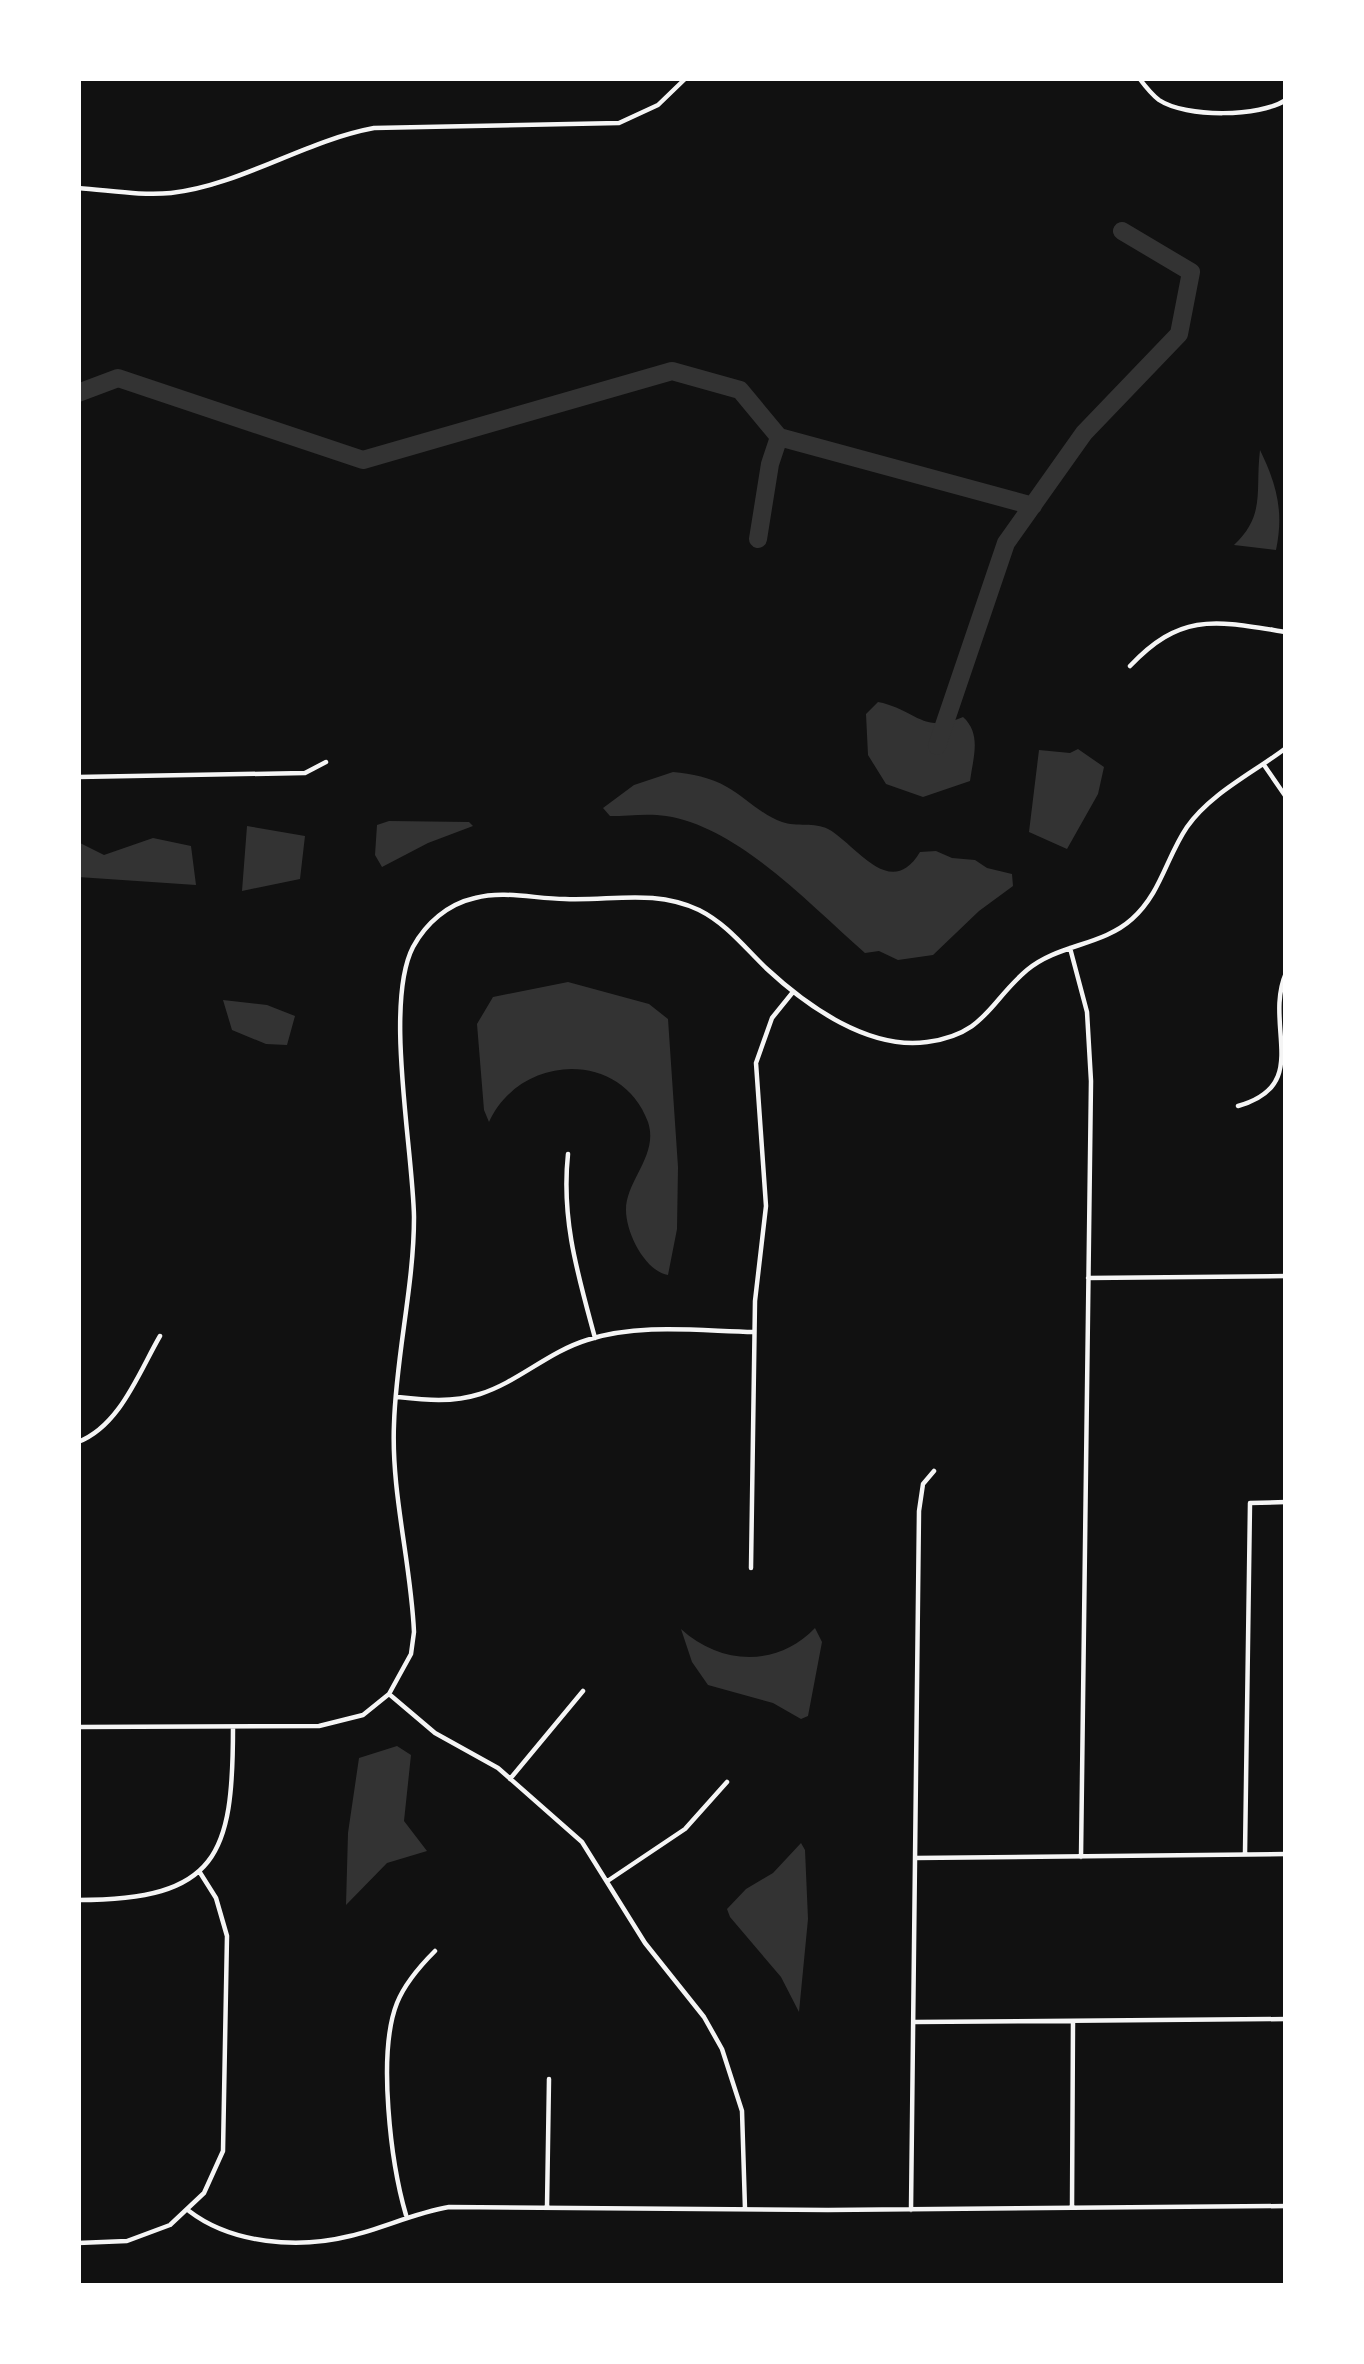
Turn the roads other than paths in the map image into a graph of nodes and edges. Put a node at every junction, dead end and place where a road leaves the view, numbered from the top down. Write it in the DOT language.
graph roads {
  1 [pos="686,78"];
  2 [pos="1139,78"];
  3 [pos="1286,100"];
  4 [pos="78,188"];
  5 [pos="1286,632"];
  6 [pos="1130,666"];
  7 [pos="1286,748"];
  8 [pos="326,762"];
  9 [pos="1264,765"];
  10 [pos="78,777"];
  11 [pos="1286,797"];
  12 [pos="1070,948"];
  13 [pos="1286,973"];
  14 [pos="794,992"];
  15 [pos="1238,1106"];
  16 [pos="568,1154"];
  17 [pos="1286,1276"];
  18 [pos="1088,1278"];
  19 [pos="754,1332"];
  20 [pos="160,1336"];
  21 [pos="595,1337"];
  22 [pos="396,1397"];
  23 [pos="78,1442"];
  24 [pos="934,1471"];
  25 [pos="1286,1502"];
  26 [pos="751,1568"];
  27 [pos="583,1690"];
  28 [pos="389,1694"];
  29 [pos="78,1727"];
  30 [pos="232,1727"];
  31 [pos="510,1778"];
  32 [pos="727,1782"];
  33 [pos="1245,1854"];
  34 [pos="1286,1854"];
  35 [pos="1081,1857"];
  36 [pos="915,1858"];
  37 [pos="199,1871"];
  38 [pos="609,1880"];
  39 [pos="78,1900"];
  40 [pos="434,1951"];
  41 [pos="1286,2019"];
  42 [pos="1073,2021"];
  43 [pos="913,2022"];
  44 [pos="549,2079"];
  45 [pos="1286,2206"];
  46 [pos="547,2207"];
  47 [pos="1072,2208"];
  48 [pos="745,2210"];
  49 [pos="911,2210"];
  50 [pos="189,2211"];
  51 [pos="406,2215"];
  52 [pos="78,2243"];
  1 -- 4 [label="street"];
  2 -- 3 [label="street"];
  5 -- 6 [label="street"];
  7 -- 9 [label="street"];
  8 -- 10 [label="street"];
  9 -- 11 [label="street"];
  9 -- 12 [label="street"];
  12 -- 14 [label="street"];
  12 -- 18 [label="street"];
  13 -- 15 [label="street"];
  14 -- 19 [label="street"];
  14 -- 22 [label="street"];
  16 -- 21 [label="street"];
  17 -- 18 [label="street"];
  18 -- 35 [label="street"];
  19 -- 21 [label="street"];
  19 -- 26 [label="street"];
  20 -- 23 [label="street"];
  21 -- 22 [label="street"];
  22 -- 28 [label="street"];
  24 -- 36 [label="street"];
  25 -- 33 [label="street"];
  27 -- 31 [label="street"];
  28 -- 30 [label="street"];
  28 -- 31 [label="street"];
  29 -- 30 [label="street"];
  30 -- 37 [label="street"];
  31 -- 38 [label="street"];
  32 -- 38 [label="street"];
  33 -- 34 [label="street"];
  33 -- 35 [label="street"];
  35 -- 36 [label="street"];
  36 -- 43 [label="street"];
  37 -- 39 [label="street"];
  37 -- 50 [label="street"];
  38 -- 48 [label="street"];
  40 -- 51 [label="street"];
  41 -- 42 [label="street"];
  42 -- 43 [label="street"];
  42 -- 47 [label="street"];
  43 -- 49 [label="street"];
  44 -- 46 [label="street"];
  45 -- 47 [label="street"];
  46 -- 48 [label="street"];
  46 -- 51 [label="street"];
  47 -- 49 [label="street"];
  48 -- 49 [label="street"];
  50 -- 51 [label="street"];
  50 -- 52 [label="street"];
}
